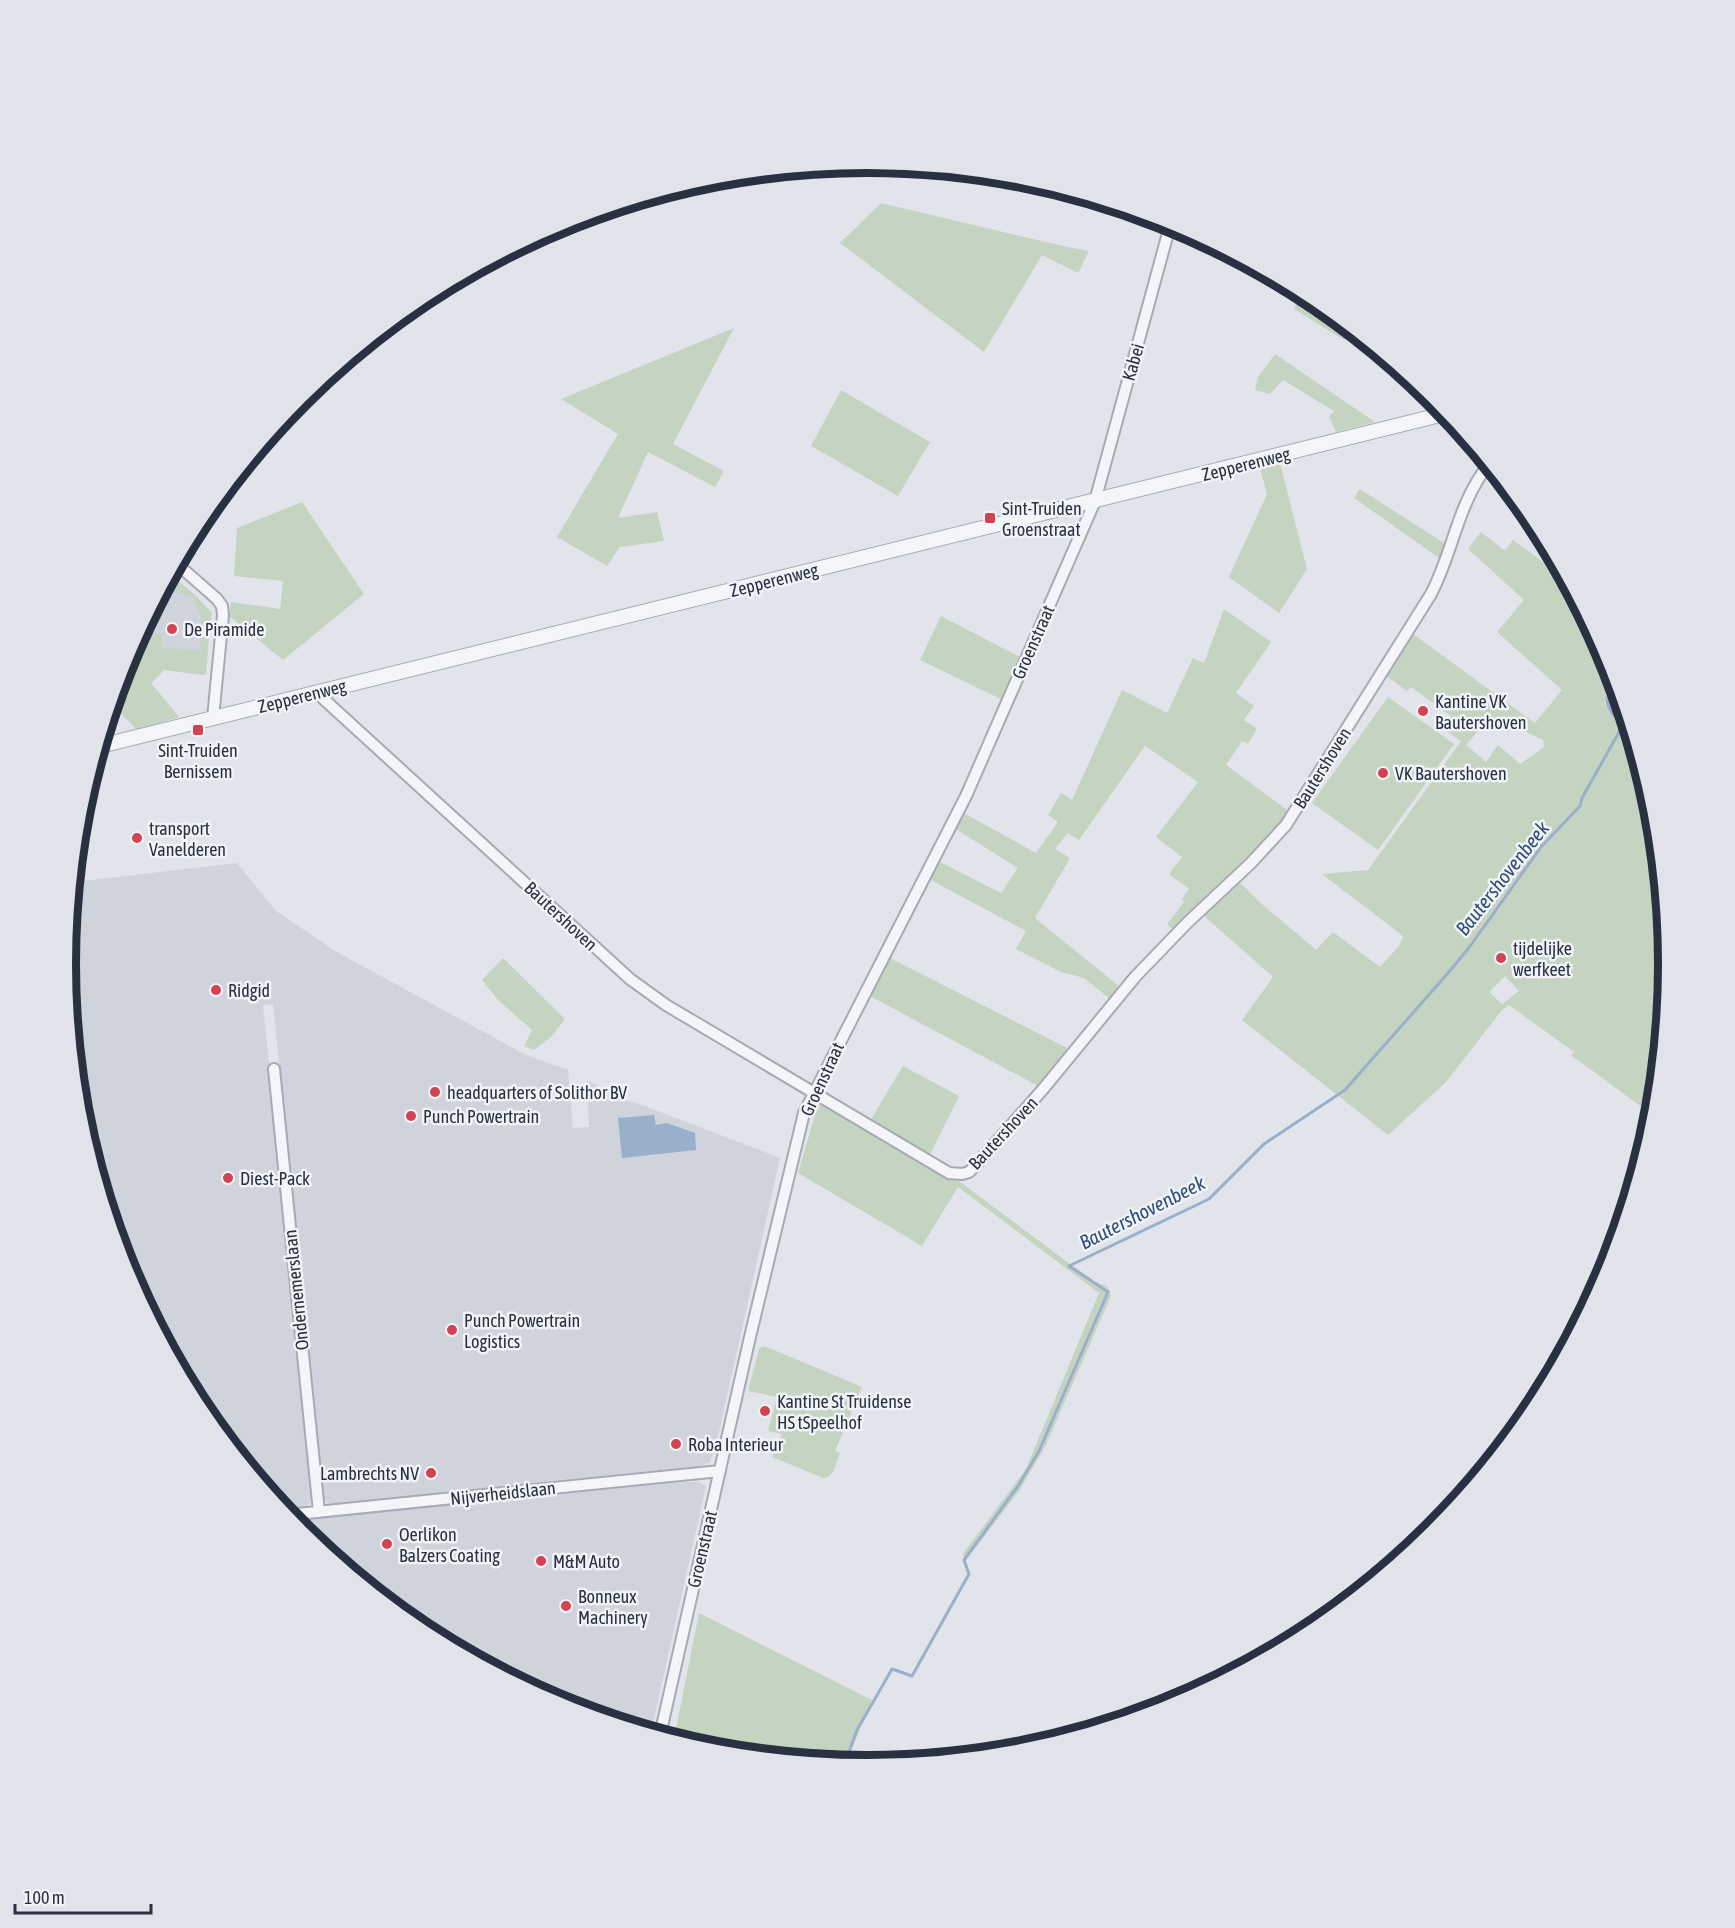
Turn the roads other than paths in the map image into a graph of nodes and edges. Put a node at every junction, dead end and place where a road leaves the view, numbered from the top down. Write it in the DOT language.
graph roads {
  1 [pos="1167,232"];
  2 [pos="1437,416"];
  3 [pos="1485,470"];
  4 [pos="1095,501"];
  5 [pos="182,568"];
  6 [pos="317,693"];
  7 [pos="213,718"];
  8 [pos="108,744"];
  9 [pos="274,1069"];
  10 [pos="814,1092"];
  11 [pos="720,1471"];
  12 [pos="319,1512"];
  13 [pos="299,1514"];
  14 [pos="662,1728"];
  1 -- 4 [label="street, Kabei"];
  2 -- 4 [label="street, Zepperenweg"];
  3 -- 10 [label="street, Bautershoven"];
  4 -- 6 [label="street, Zepperenweg"];
  4 -- 10 [label="street, Groenstraat"];
  5 -- 7 [label="street"];
  6 -- 7 [label="street, Zepperenweg"];
  6 -- 10 [label="street, Bautershoven"];
  7 -- 8 [label="street, Zepperenweg"];
  9 -- 12 [label="street, Ondernemerslaan"];
  10 -- 11 [label="street, Groenstraat"];
  11 -- 12 [label="street, Nijverheidslaan"];
  11 -- 14 [label="street, Groenstraat"];
  12 -- 13 [label="street, Nijverheidslaan"];
}
